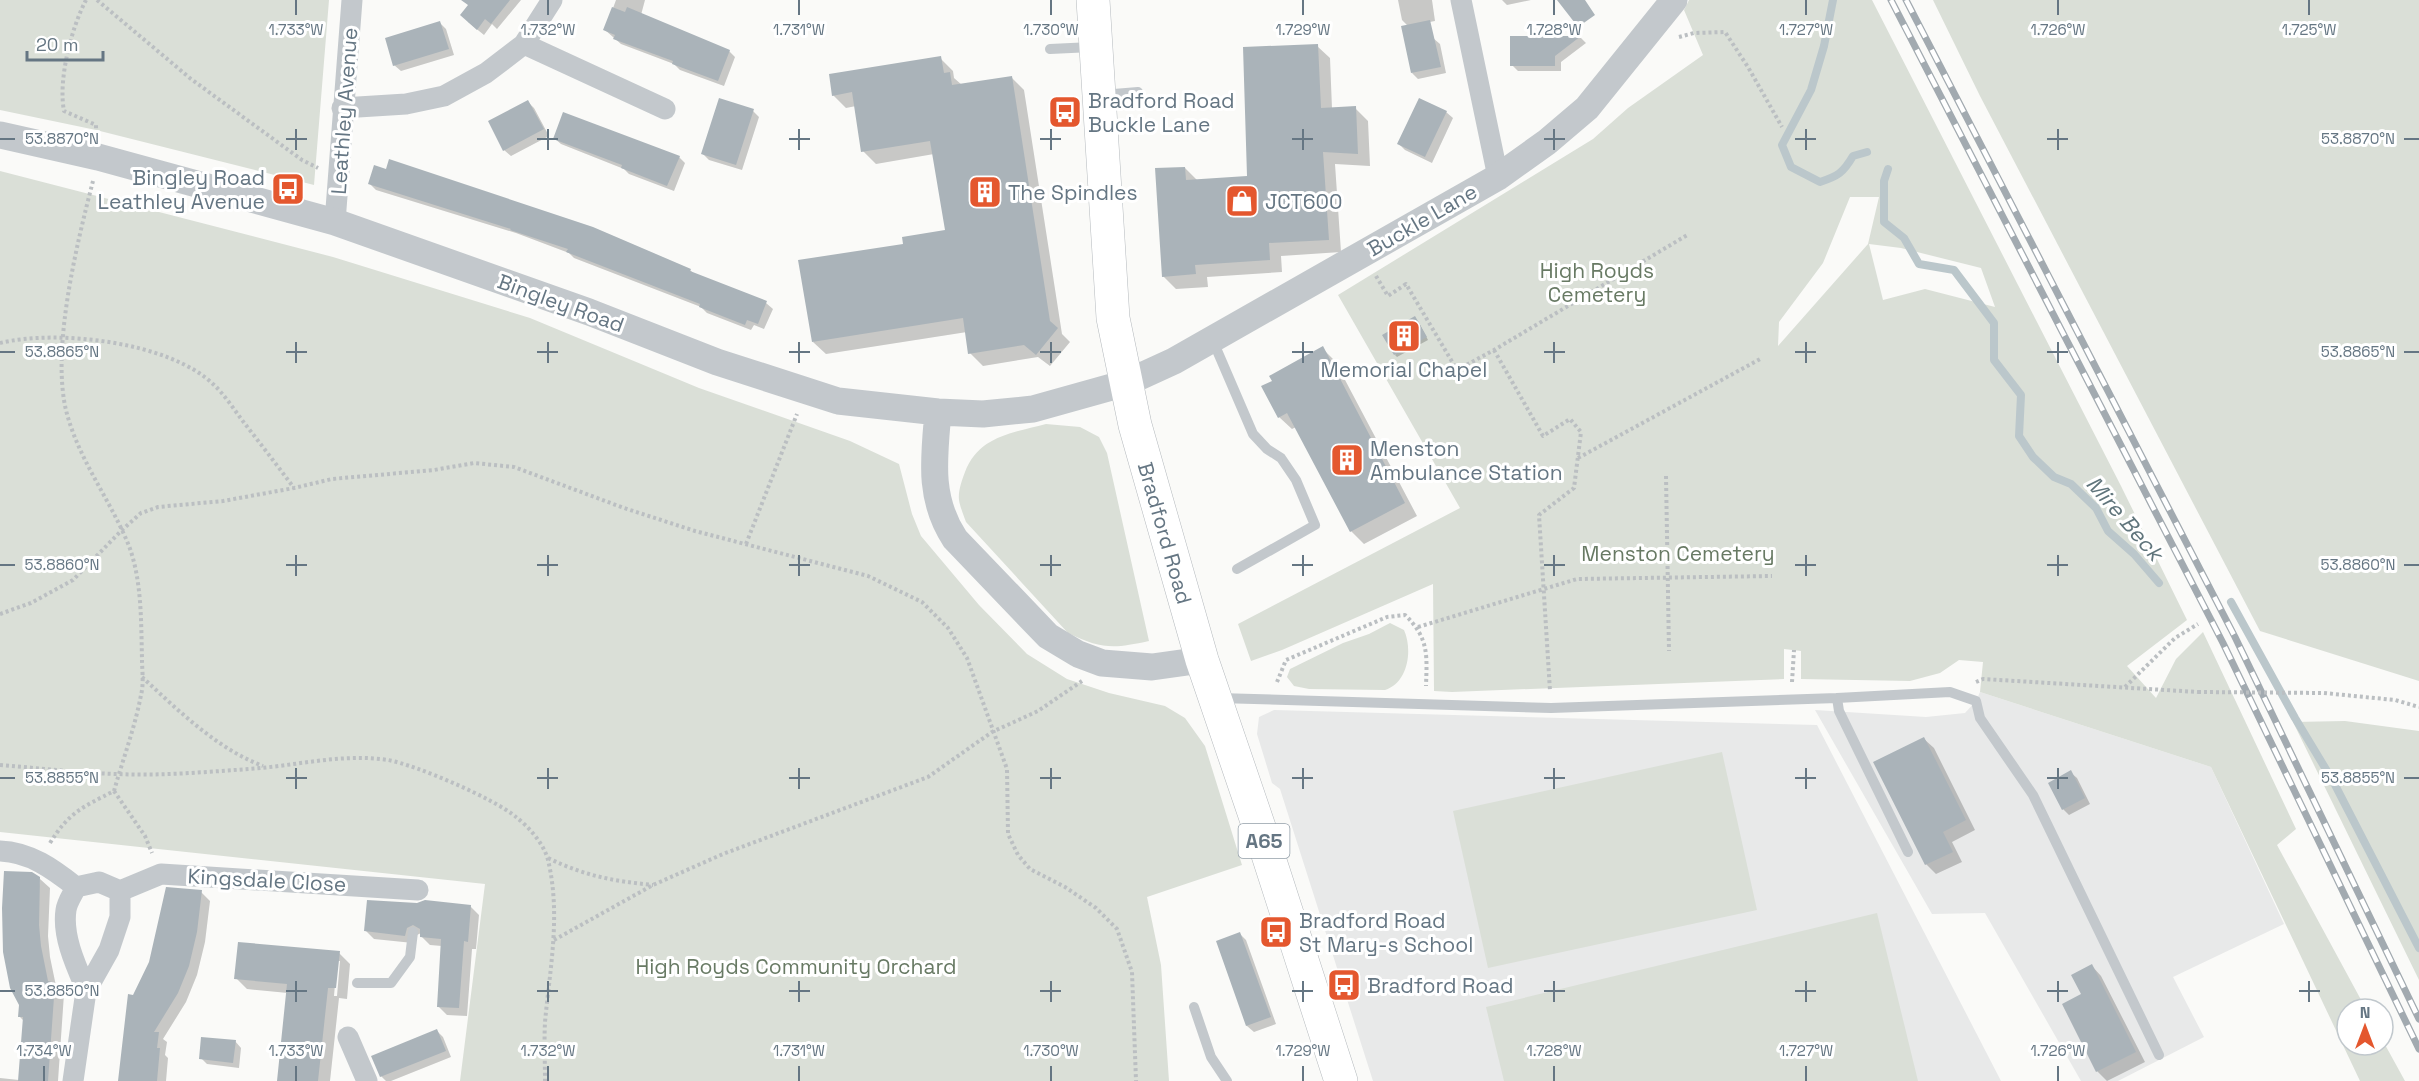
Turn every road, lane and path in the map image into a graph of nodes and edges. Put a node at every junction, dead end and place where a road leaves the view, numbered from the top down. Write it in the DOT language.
graph roads {
  1 [pos="86,0"];
  2 [pos="97,0"];
  3 [pos="352,0"];
  4 [pos="552,0"];
  5 [pos="1093,0"];
  6 [pos="1461,0"];
  7 [pos="1674,0"];
  8 [pos="524,44"];
  9 [pos="1096,47"];
  10 [pos="1050,49"];
  11 [pos="1635,49"];
  12 [pos="1138,92"];
  13 [pos="1099,95"];
  14 [pos="342,108"];
  15 [pos="665,109"];
  16 [pos="1782,127"];
  17 [pos="0,135"];
  18 [pos="102,136"];
  19 [pos="1498,177"];
  20 [pos="94,180"];
  21 [pos="339,180"];
  22 [pos="335,222"];
  23 [pos="1689,234"];
  24 [pos="1363,255"];
  25 [pos="63,337"];
  26 [pos="1213,341"];
  27 [pos="0,343"];
  28 [pos="1494,350"];
  29 [pos="1762,358"];
  30 [pos="1126,383"];
  31 [pos="805,392"];
  32 [pos="938,412"];
  33 [pos="1577,459"];
  34 [pos="1666,476"];
  35 [pos="294,488"];
  36 [pos="121,531"];
  37 [pos="746,544"];
  38 [pos="1237,569"];
  39 [pos="1772,576"];
  40 [pos="1668,577"];
  41 [pos="1544,589"];
  42 [pos="0,614"];
  43 [pos="2198,624"];
  44 [pos="1418,627"];
  45 [pos="1794,650"];
  46 [pos="1669,651"];
  47 [pos="1203,660"];
  48 [pos="1102,663"];
  49 [pos="142,676"];
  50 [pos="2125,687"];
  51 [pos="1950,692"];
  52 [pos="1215,698"];
  53 [pos="1838,698"];
  54 [pos="1792,699"];
  55 [pos="1277,700"];
  56 [pos="1426,705"];
  57 [pos="2419,707"];
  58 [pos="1551,708"];
  59 [pos="992,732"];
  60 [pos="0,765"];
  61 [pos="266,767"];
  62 [pos="119,775"];
  63 [pos="114,791"];
  64 [pos="0,851"];
  65 [pos="1908,852"];
  66 [pos="547,858"];
  67 [pos="39,862"];
  68 [pos="161,874"];
  69 [pos="653,885"];
  70 [pos="76,887"];
  71 [pos="120,891"];
  72 [pos="418,897"];
  73 [pos="413,932"];
  74 [pos="554,940"];
  75 [pos="357,983"];
  76 [pos="86,989"];
  77 [pos="1194,1007"];
  78 [pos="348,1037"];
  79 [pos="2158,1055"];
  80 [pos="73,1081"];
  81 [pos="367,1081"];
  82 [pos="545,1081"];
  83 [pos="1136,1081"];
  84 [pos="1227,1081"];
  85 [pos="1341,1081"];
  1 -- 18 [label="path"];
  2 -- 21 [label="path"];
  3 -- 14 [label="street, Leathley Avenue"];
  4 -- 8 [label="street"];
  5 -- 9 [label="main road, Bradford Road / A65"];
  6 -- 19 [label="street"];
  7 -- 11 [label="street, Buckle Lane"];
  8 -- 14 [label="street"];
  8 -- 15 [label="street"];
  9 -- 10 [label="lane"];
  9 -- 13 [label="main road, Bradford Road / A65"];
  11 -- 16 [label="path"];
  11 -- 19 [label="street, Buckle Lane"];
  12 -- 13 [label="lane"];
  13 -- 30 [label="main road, Bradford Road / A65"];
  14 -- 21 [label="street, Leathley Avenue"];
  17 -- 22 [label="street, Bingley Road"];
  19 -- 24 [label="street, Buckle Lane"];
  20 -- 25 [label="path"];
  21 -- 22 [label="street, Leathley Avenue"];
  22 -- 31 [label="street, Bingley Road"];
  23 -- 28 [label="path"];
  24 -- 26 [label="street, Buckle Lane"];
  24 -- 28 [label="path"];
  25 -- 27 [label="path"];
  25 -- 35 [label="path"];
  25 -- 36 [label="path"];
  26 -- 30 [label="street, Buckle Lane"];
  26 -- 38 [label="lane"];
  28 -- 33 [label="path"];
  29 -- 33 [label="path"];
  30 -- 32 [label="street, Bingley Road"];
  30 -- 47 [label="main road, Bradford Road / A65"];
  31 -- 32 [label="street, Bingley Road"];
  31 -- 37 [label="path"];
  32 -- 48 [label="street"];
  33 -- 41 [label="path"];
  34 -- 40 [label="path"];
  35 -- 36 [label="path"];
  35 -- 37 [label="path"];
  36 -- 42 [label="path"];
  36 -- 49 [label="path"];
  37 -- 59 [label="path"];
  39 -- 40 [label="path"];
  40 -- 41 [label="path"];
  40 -- 46 [label="path"];
  41 -- 44 [label="path"];
  41 -- 58 [label="path"];
  43 -- 50 [label="path"];
  44 -- 55 [label="path"];
  44 -- 56 [label="path"];
  45 -- 54 [label="path"];
  47 -- 48 [label="street"];
  47 -- 52 [label="main road, Bradford Road / A65"];
  48 -- 59 [label="path"];
  49 -- 61 [label="path"];
  49 -- 62 [label="path"];
  50 -- 51 [label="path"];
  50 -- 57 [label="path, bridge"];
  51 -- 53 [label="lane"];
  51 -- 79 [label="lane"];
  52 -- 55 [label="lane"];
  52 -- 85 [label="main road, Bradford Road / A65"];
  53 -- 54 [label="lane"];
  53 -- 65 [label="lane"];
  54 -- 58 [label="lane"];
  55 -- 56 [label="lane"];
  56 -- 58 [label="lane"];
  59 -- 69 [label="path"];
  59 -- 83 [label="path"];
  60 -- 62 [label="path"];
  61 -- 62 [label="path"];
  61 -- 66 [label="path"];
  62 -- 63 [label="path"];
  63 -- 67 [label="path"];
  63 -- 68 [label="path"];
  64 -- 67 [label="street"];
  66 -- 69 [label="path"];
  66 -- 74 [label="path"];
  67 -- 70 [label="street"];
  68 -- 71 [label="street, Kingsdale Close"];
  68 -- 72 [label="street, Kingsdale Close"];
  69 -- 74 [label="path"];
  70 -- 71 [label="street"];
  70 -- 76 [label="street"];
  71 -- 76 [label="street"];
  73 -- 75 [label="lane"];
  74 -- 82 [label="path"];
  76 -- 80 [label="street"];
  77 -- 84 [label="lane"];
  78 -- 81 [label="street"];
}
